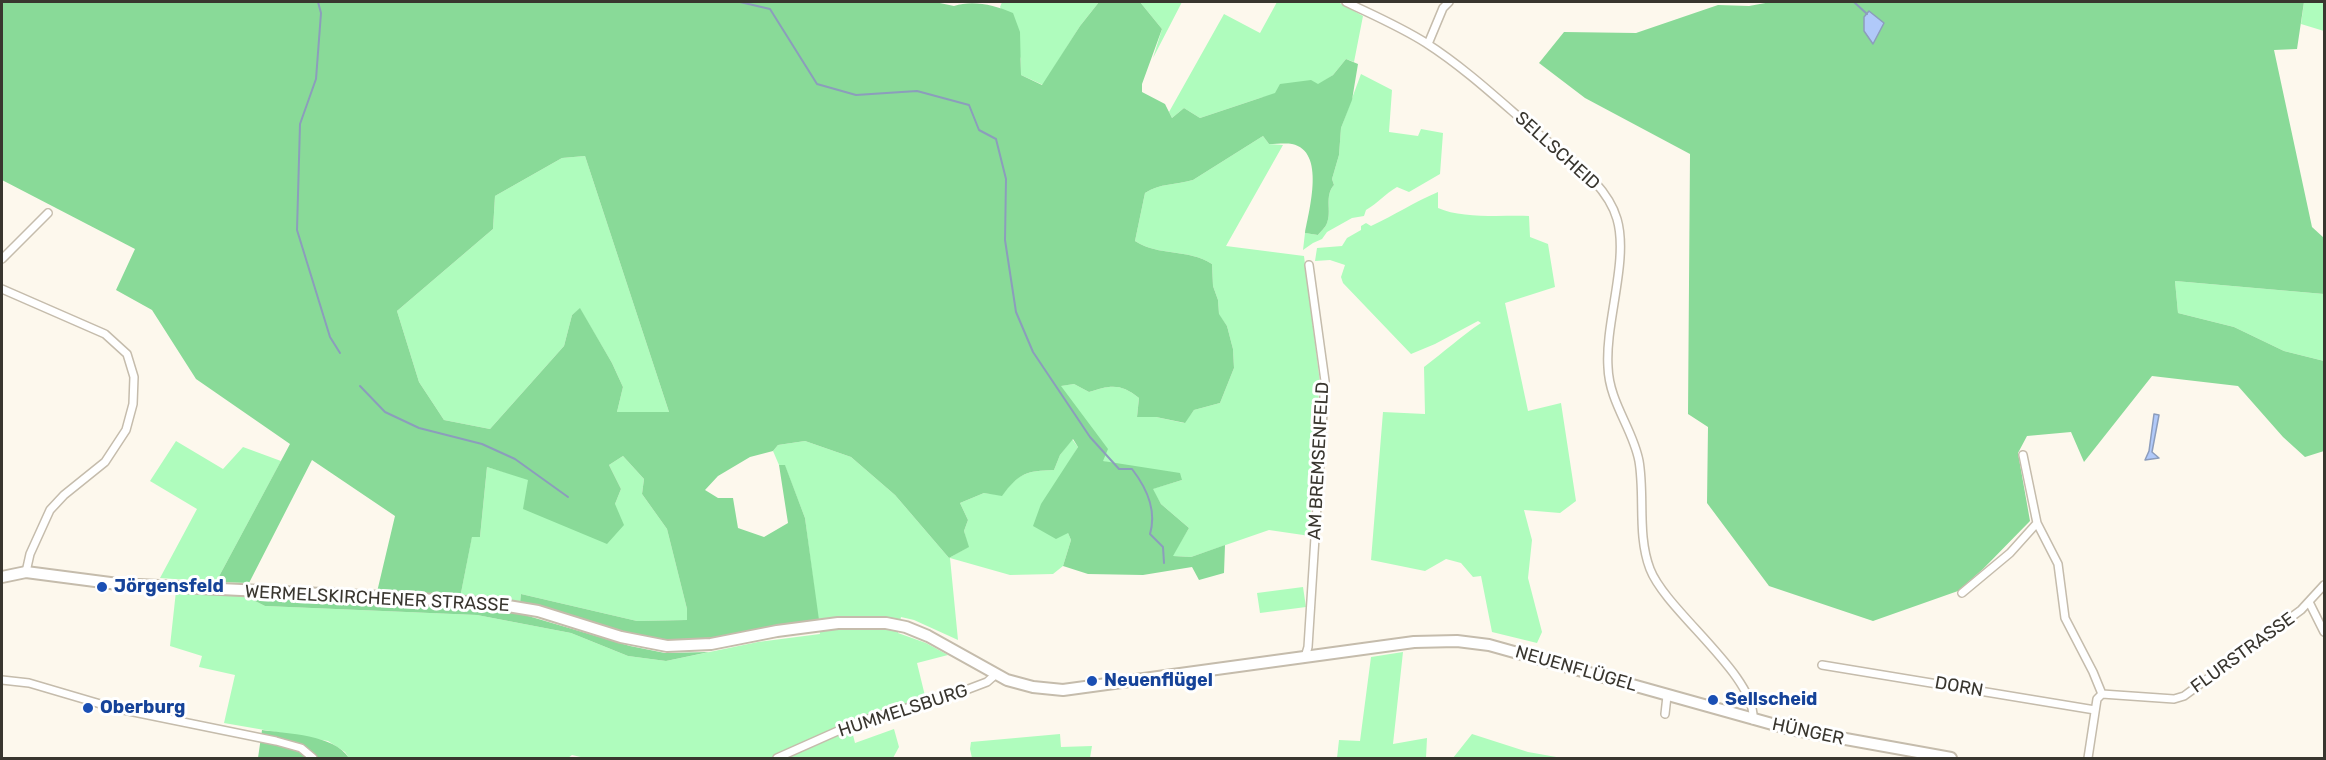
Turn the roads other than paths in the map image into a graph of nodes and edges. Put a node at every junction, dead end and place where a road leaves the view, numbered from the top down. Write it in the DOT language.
graph roads {
  1 [pos="1346,2"];
  2 [pos="1449,2"];
  3 [pos="1428,44"];
  4 [pos="48,213"];
  5 [pos="2,259"];
  6 [pos="1309,266"];
  7 [pos="2,289"];
  8 [pos="2023,455"];
  9 [pos="2037,523"];
  10 [pos="26,572"];
  11 [pos="3,574"];
  12 [pos="2325,585"];
  13 [pos="1962,593"];
  14 [pos="2309,602"];
  15 [pos="2325,632"];
  16 [pos="956,652"];
  17 [pos="1305,657"];
  18 [pos="1822,665"];
  19 [pos="995,675"];
  20 [pos="2,680"];
  21 [pos="2102,694"];
  22 [pos="1667,696"];
  23 [pos="2095,710"];
  24 [pos="1665,714"];
  25 [pos="1753,720"];
  26 [pos="1934,757"];
  27 [pos="313,759"];
  28 [pos="777,759"];
  29 [pos="1951,759"];
  30 [pos="2088,759"];
  1 -- 3 [label="street, SELLSCHEID"];
  2 -- 3 [label="street"];
  3 -- 25 [label="street, SELLSCHEID"];
  4 -- 5 [label="street"];
  6 -- 17 [label="street, AM BREMSENFELD"];
  7 -- 10 [label="street"];
  8 -- 9 [label="street"];
  9 -- 13 [label="street"];
  9 -- 21 [label="street"];
  10 -- 11 [label="main road, WERMELSKIRCHENER STRASSE"];
  10 -- 16 [label="main road, WERMELSKIRCHENER STRASSE"];
  12 -- 14 [label="street, FLURSTRASSE"];
  14 -- 15 [label="street, FLURSTRASSE"];
  14 -- 21 [label="street, FLURSTRASSE"];
  16 -- 19 [label="main road, NEUENFLÜGEL"];
  17 -- 19 [label="main road, NEUENFLÜGEL"];
  17 -- 22 [label="main road, NEUENFLÜGEL"];
  18 -- 23 [label="street, DORN"];
  19 -- 28 [label="street, HUMMELSBURG"];
  20 -- 27 [label="street"];
  21 -- 23 [label="street"];
  22 -- 24 [label="street"];
  22 -- 25 [label="main road, NEUENFLÜGEL"];
  23 -- 30 [label="street"];
  25 -- 26 [label="main road, HÜNGER"];
  26 -- 29 [label="main road, HÜNGER"];
}
